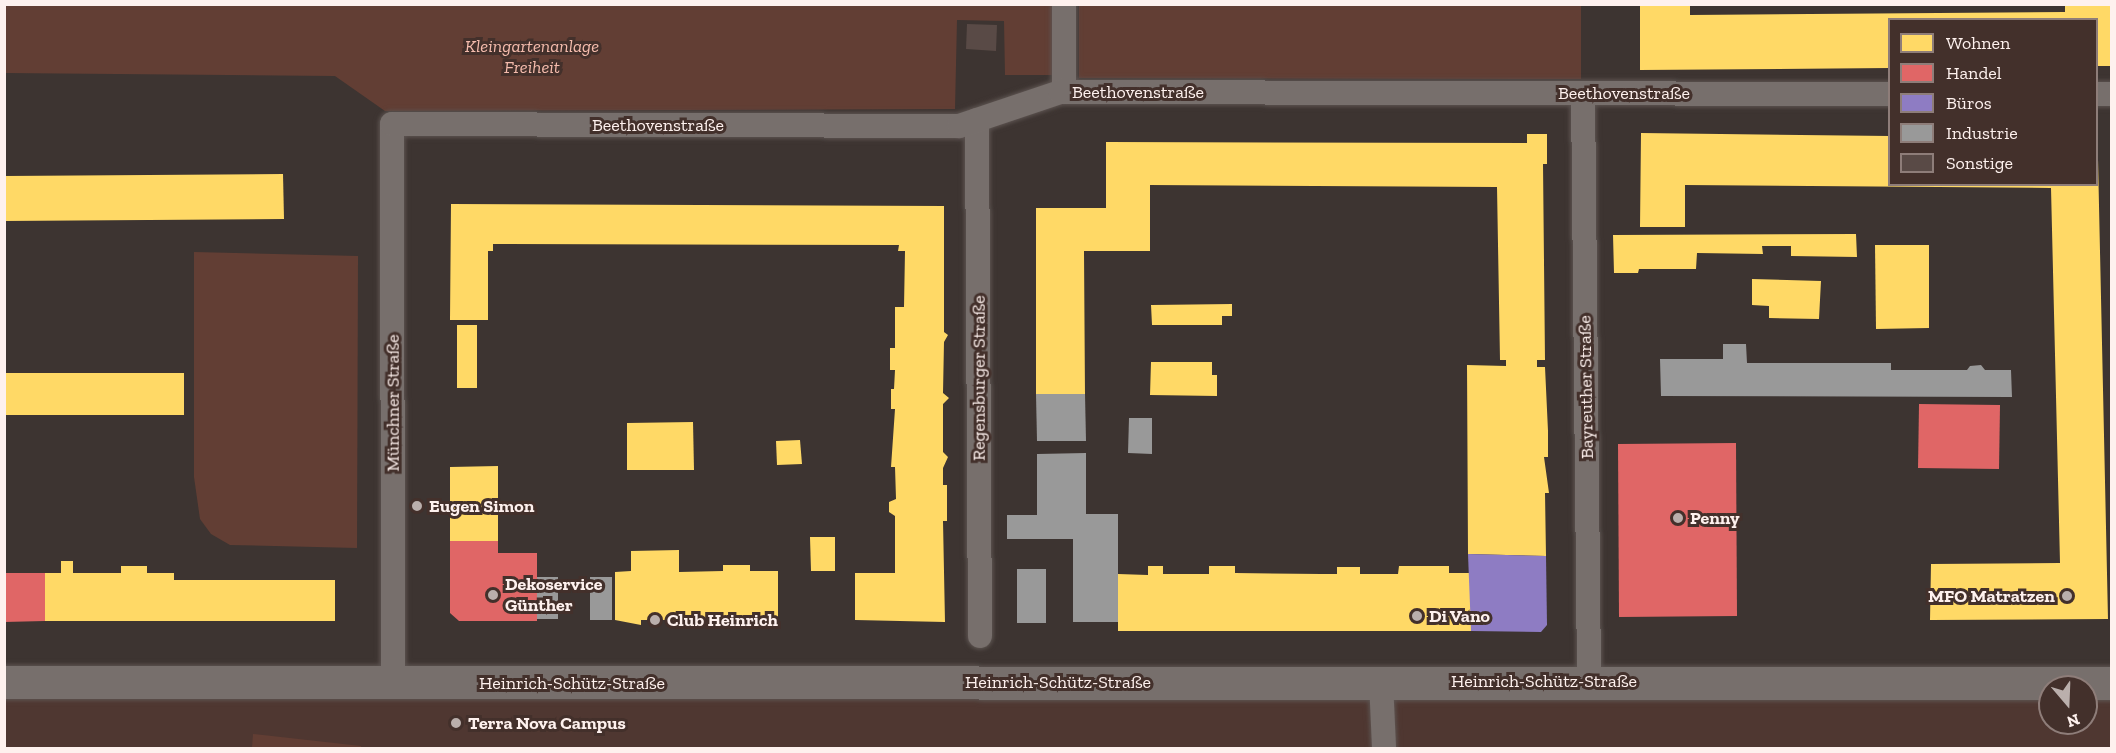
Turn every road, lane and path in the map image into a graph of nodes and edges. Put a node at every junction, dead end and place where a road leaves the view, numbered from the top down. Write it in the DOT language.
graph roads {
  1 [pos="1064,4"];
  2 [pos="1064,92"];
  3 [pos="1583,93"];
  4 [pos="1888,94"];
  5 [pos="977,120"];
  6 [pos="392,124"];
  7 [pos="980,636"];
  8 [pos="1589,680"];
  9 [pos="1381,681"];
  10 [pos="4,682"];
  11 [pos="393,683"];
  12 [pos="2112,683"];
  13 [pos="1384,748"];
  1 -- 2 [label="street"];
  2 -- 3 [label="street, Beethovenstraße"];
  2 -- 5 [label="street, Beethovenstraße"];
  3 -- 4 [label="street, Beethovenstraße"];
  3 -- 8 [label="street, Bayreuther Straße"];
  5 -- 6 [label="street, Beethovenstraße"];
  5 -- 7 [label="street, Regensburger Straße"];
  6 -- 11 [label="street, Münchner Straße"];
  8 -- 9 [label="main road, Heinrich-Schütz-Straße"];
  8 -- 12 [label="main road, Heinrich-Schütz-Straße"];
  9 -- 11 [label="main road, Heinrich-Schütz-Straße"];
  9 -- 13 [label="street"];
  10 -- 11 [label="main road, Heinrich-Schütz-Straße"];
}
